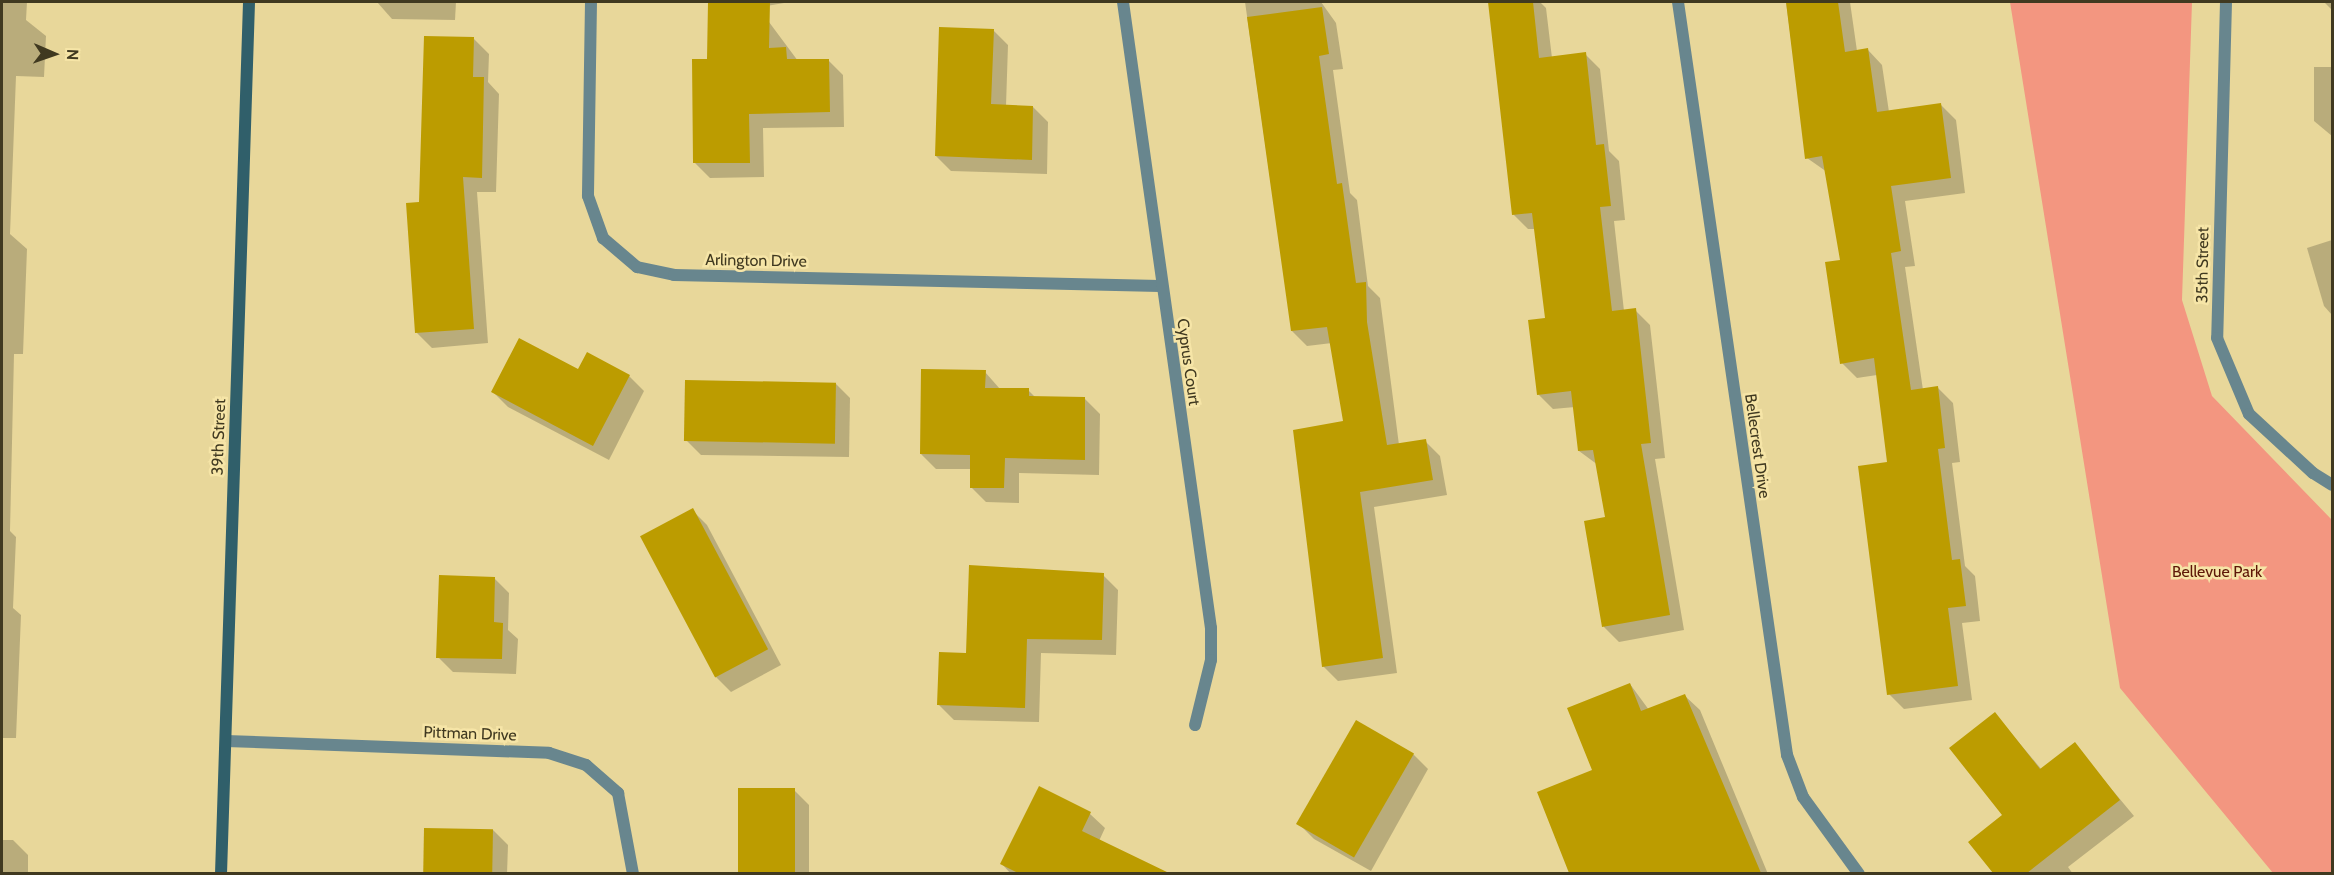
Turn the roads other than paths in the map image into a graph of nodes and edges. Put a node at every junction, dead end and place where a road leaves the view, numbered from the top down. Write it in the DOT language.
graph roads {
  1 [pos="249,2"];
  2 [pos="591,2"];
  3 [pos="1123,2"];
  4 [pos="1677,2"];
  5 [pos="2226,2"];
  6 [pos="1160,286"];
  7 [pos="2332,485"];
  8 [pos="1195,725"];
  9 [pos="226,741"];
  10 [pos="221,873"];
  11 [pos="633,873"];
  12 [pos="1860,873"];
  1 -- 9 [label="main road, 39th Street"];
  2 -- 6 [label="street, Arlington Drive"];
  3 -- 6 [label="street, Cyprus Court"];
  4 -- 12 [label="street, Bellecrest Drive"];
  5 -- 7 [label="street, 35th Street"];
  6 -- 8 [label="street, Cyprus Court"];
  9 -- 10 [label="main road, 39th Street"];
  9 -- 11 [label="street, Pittman Drive"];
}
